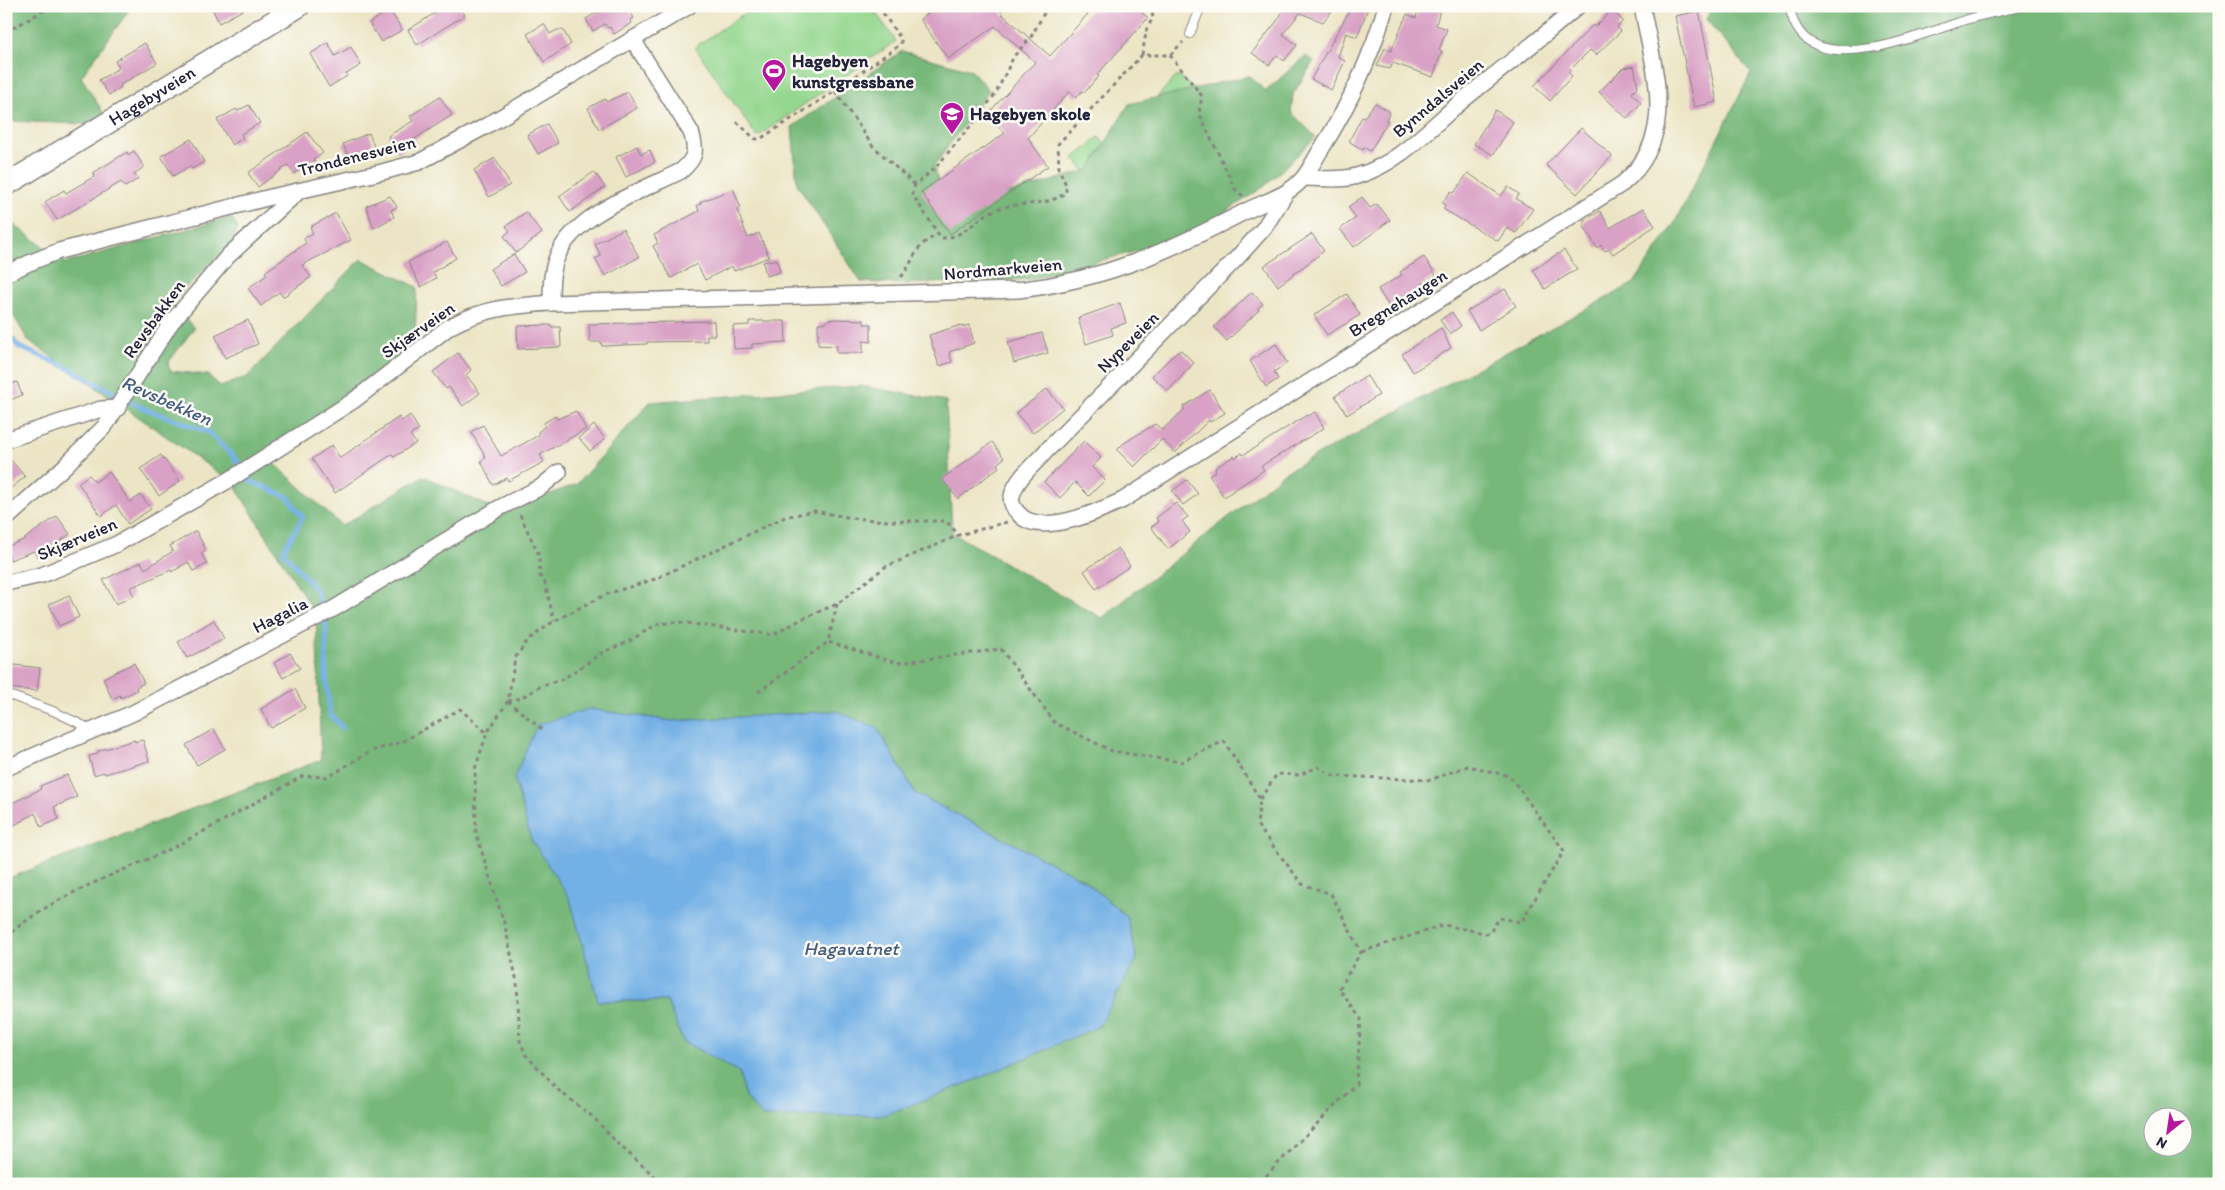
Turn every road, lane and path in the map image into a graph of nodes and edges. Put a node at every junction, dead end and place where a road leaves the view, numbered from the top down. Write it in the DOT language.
graph roads {
  1 [pos="52,6"];
  2 [pos="299,6"];
  3 [pos="689,6"];
  4 [pos="878,6"];
  5 [pos="1048,6"];
  6 [pos="1151,6"];
  7 [pos="1199,6"];
  8 [pos="1386,6"];
  9 [pos="1578,6"];
  10 [pos="1642,6"];
  11 [pos="1789,6"];
  12 [pos="2025,6"];
  13 [pos="6,32"];
  14 [pos="1190,34"];
  15 [pos="634,40"];
  16 [pos="1142,55"];
  17 [pos="1170,55"];
  18 [pos="835,91"];
  19 [pos="737,122"];
  20 [pos="1304,178"];
  21 [pos="6,185"];
  22 [pos="915,186"];
  23 [pos="299,191"];
  24 [pos="1286,193"];
  25 [pos="1254,207"];
  26 [pos="939,234"];
  27 [pos="6,274"];
  28 [pos="897,294"];
  29 [pos="551,303"];
  30 [pos="118,408"];
  31 [pos="6,440"];
  32 [pos="559,472"];
  33 [pos="513,501"];
  34 [pos="6,519"];
  35 [pos="1022,519"];
  36 [pos="959,534"];
  37 [pos="6,583"];
  38 [pos="837,604"];
  39 [pos="554,621"];
  40 [pos="828,642"];
  41 [pos="758,692"];
  42 [pos="6,694"];
  43 [pos="508,701"];
  44 [pos="94,731"];
  45 [pos="545,732"];
  46 [pos="487,733"];
  47 [pos="6,768"];
  48 [pos="1260,799"];
  49 [pos="6,938"];
  50 [pos="1361,952"];
  51 [pos="670,1184"];
  52 [pos="1260,1184"];
  1 -- 13 [label="path"];
  2 -- 21 [label="main road, Hagebyveien"];
  3 -- 15 [label="street, Trondenesveien"];
  4 -- 18 [label="path"];
  5 -- 22 [label="path"];
  6 -- 16 [label="path"];
  7 -- 14 [label="lane"];
  8 -- 20 [label="street, Nordmarkveien"];
  9 -- 20 [label="street, Bynndalsveien"];
  10 -- 35 [label="street, Bregnehaugen"];
  11 -- 12 [label="lane"];
  14 -- 17 [label="path"];
  15 -- 23 [label="street, Trondenesveien"];
  15 -- 29 [label="street"];
  16 -- 17 [label="path"];
  16 -- 26 [label="path"];
  17 -- 25 [label="path"];
  18 -- 19 [label="path"];
  18 -- 22 [label="path"];
  20 -- 24 [label="street, Nordmarkveien"];
  22 -- 26 [label="path"];
  23 -- 27 [label="street, Trondenesveien"];
  23 -- 30 [label="street, Revsbakken"];
  24 -- 25 [label="street, Nordmarkveien"];
  24 -- 35 [label="street, Nypeveien"];
  25 -- 28 [label="street, Nordmarkveien"];
  26 -- 28 [label="path"];
  28 -- 29 [label="street, Nordmarkveien"];
  29 -- 37 [label="street, Skjærveien"];
  30 -- 31 [label="street"];
  30 -- 34 [label="street, Revsbakken"];
  32 -- 33 [label="street, Hagalia"];
  33 -- 39 [label="path"];
  33 -- 44 [label="street, Hagalia"];
  35 -- 36 [label="path"];
  36 -- 38 [label="path"];
  36 -- 39 [label="path"];
  38 -- 40 [label="path"];
  38 -- 43 [label="path"];
  39 -- 43 [label="path"];
  40 -- 41 [label="path"];
  40 -- 48 [label="path"];
  42 -- 44 [label="lane"];
  43 -- 45 [label="path"];
  43 -- 46 [label="path"];
  44 -- 47 [label="street, Hagalia"];
  46 -- 49 [label="path"];
  46 -- 51 [label="path"];
  48 -- 50 [label="path"];
  48 -- 50 [label="path"];
  50 -- 52 [label="path"];
}
